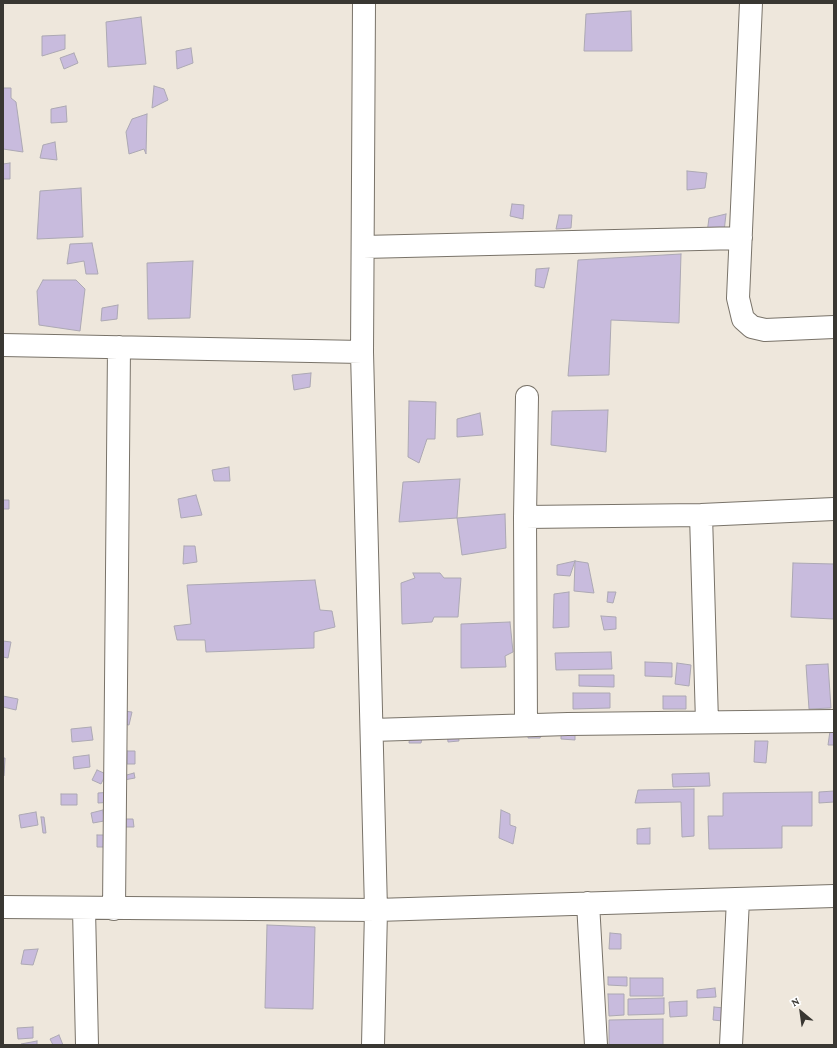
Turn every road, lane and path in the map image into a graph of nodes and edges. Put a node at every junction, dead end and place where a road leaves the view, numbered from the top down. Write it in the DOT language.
graph roads {
  1 [pos="364,3"];
  2 [pos="751,3"];
  3 [pos="741,238"];
  4 [pos="363,247"];
  5 [pos="834,327"];
  6 [pos="3,345"];
  7 [pos="119,347"];
  8 [pos="362,352"];
  9 [pos="527,397"];
  10 [pos="834,510"];
  11 [pos="701,515"];
  12 [pos="525,517"];
  13 [pos="834,721"];
  14 [pos="707,722"];
  15 [pos="526,725"];
  16 [pos="372,730"];
  17 [pos="834,896"];
  18 [pos="738,899"];
  19 [pos="588,904"];
  20 [pos="3,907"];
  21 [pos="84,908"];
  22 [pos="114,909"];
  23 [pos="376,910"];
  24 [pos="87,1045"];
  25 [pos="373,1045"];
  26 [pos="596,1045"];
  27 [pos="731,1045"];
  1 -- 4 [label="street"];
  2 -- 3 [label="street"];
  3 -- 4 [label="street"];
  3 -- 5 [label="street"];
  4 -- 8 [label="street"];
  6 -- 7 [label="street"];
  7 -- 8 [label="street"];
  7 -- 22 [label="street"];
  8 -- 16 [label="street"];
  9 -- 12 [label="street"];
  10 -- 11 [label="street"];
  11 -- 12 [label="street"];
  11 -- 14 [label="street"];
  12 -- 15 [label="street"];
  13 -- 14 [label="street"];
  14 -- 15 [label="street"];
  15 -- 16 [label="street"];
  16 -- 23 [label="street"];
  17 -- 18 [label="street"];
  18 -- 19 [label="street"];
  18 -- 27 [label="street"];
  19 -- 23 [label="street"];
  19 -- 26 [label="street"];
  20 -- 21 [label="street"];
  21 -- 22 [label="street"];
  21 -- 24 [label="street"];
  22 -- 23 [label="street"];
  23 -- 25 [label="street"];
}
